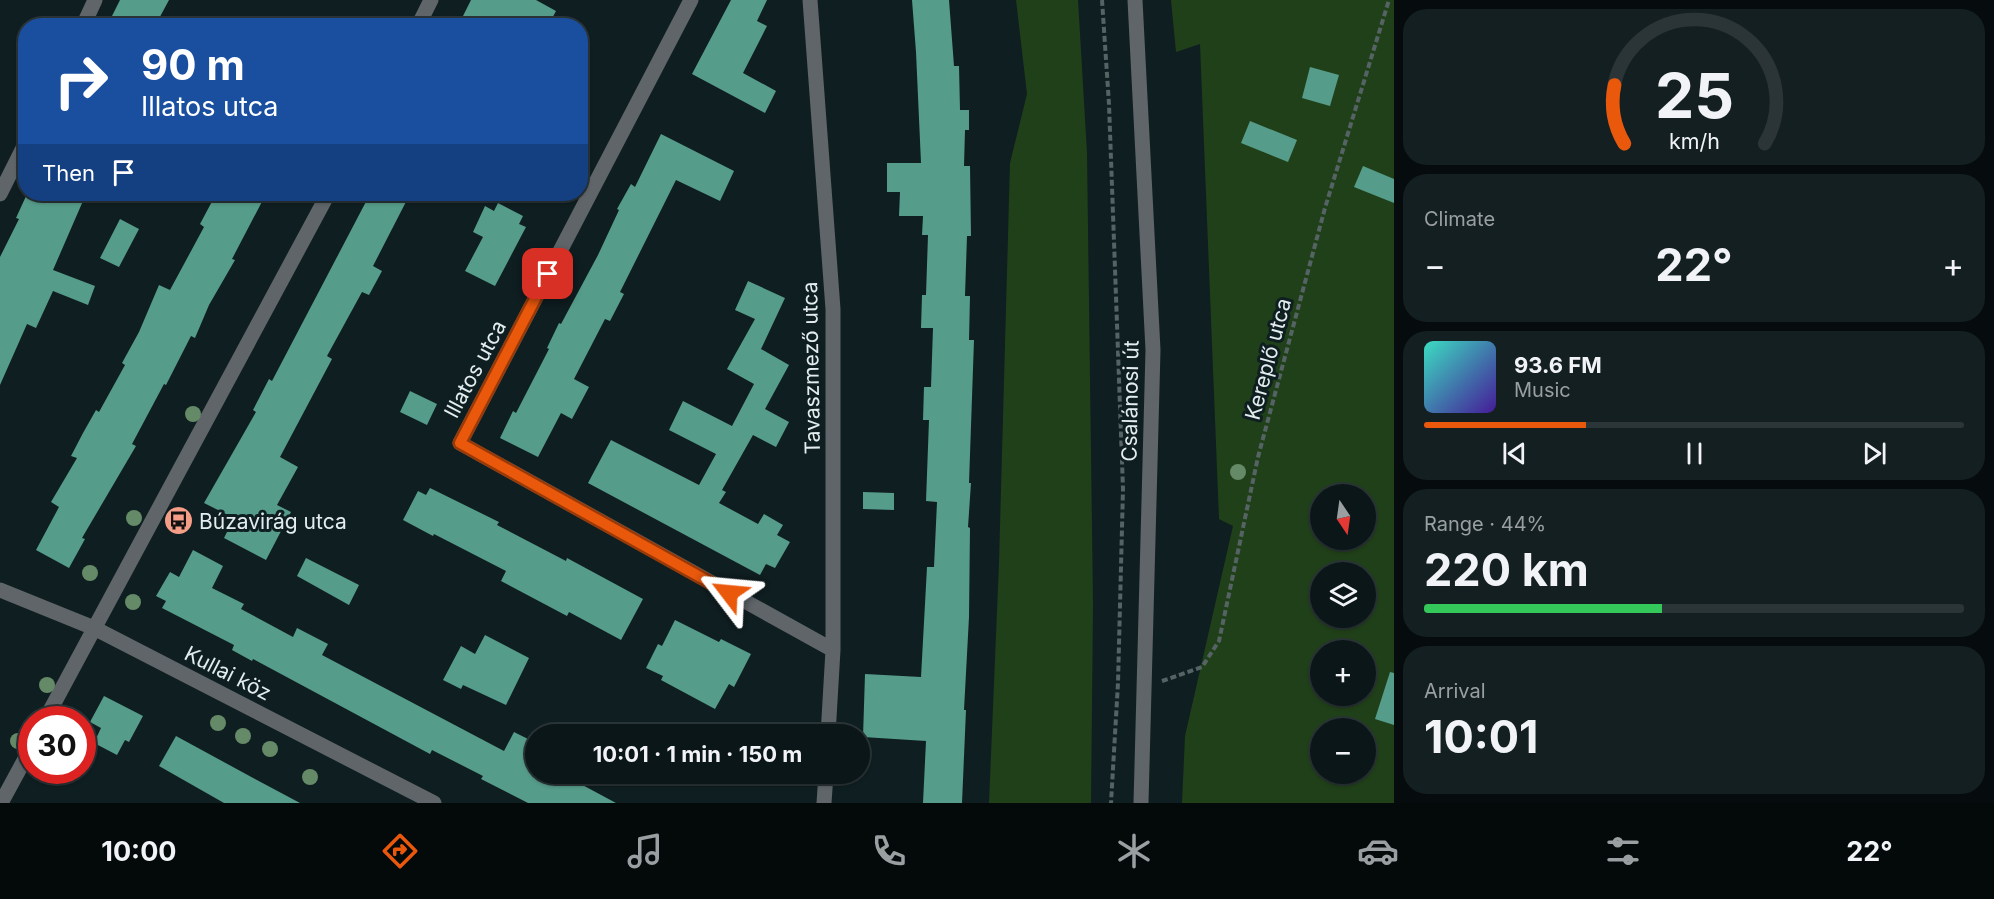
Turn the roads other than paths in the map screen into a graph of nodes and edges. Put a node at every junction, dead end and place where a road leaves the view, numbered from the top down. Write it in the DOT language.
graph roads {
  1 [pos="95,0"];
  2 [pos="431,0"];
  3 [pos="692,0"];
  4 [pos="810,0"];
  5 [pos="1135,0"];
  6 [pos="87,18"];
  7 [pos="422,18"];
  8 [pos="18,158"];
  9 [pos="0,194"];
  10 [pos="588,199"];
  11 [pos="324,201"];
  12 [pos="587,201"];
  13 [pos="0,590"];
  14 [pos="94,628"];
  15 [pos="833,650"];
  16 [pos="52,706"];
  17 [pos="829,724"];
  18 [pos="18,772"];
  19 [pos="825,784"];
  20 [pos="1,803"];
  21 [pos="434,803"];
  22 [pos="824,803"];
  23 [pos="1141,803"];
  1 -- 6 [label="street"];
  2 -- 7 [label="street"];
  3 -- 10 [label="street, Illatos utca"];
  4 -- 15 [label="street, Tavaszmező utca"];
  5 -- 23 [label="street, Csalánosi út"];
  8 -- 9 [label="street"];
  11 -- 14 [label="street"];
  12 -- 15 [label="street, Illatos utca"];
  13 -- 14 [label="street, Kullai köz"];
  14 -- 16 [label="street"];
  14 -- 21 [label="street, Kullai köz"];
  15 -- 17 [label="street, Tavaszmező utca"];
  18 -- 20 [label="street"];
  19 -- 22 [label="street"];
}
